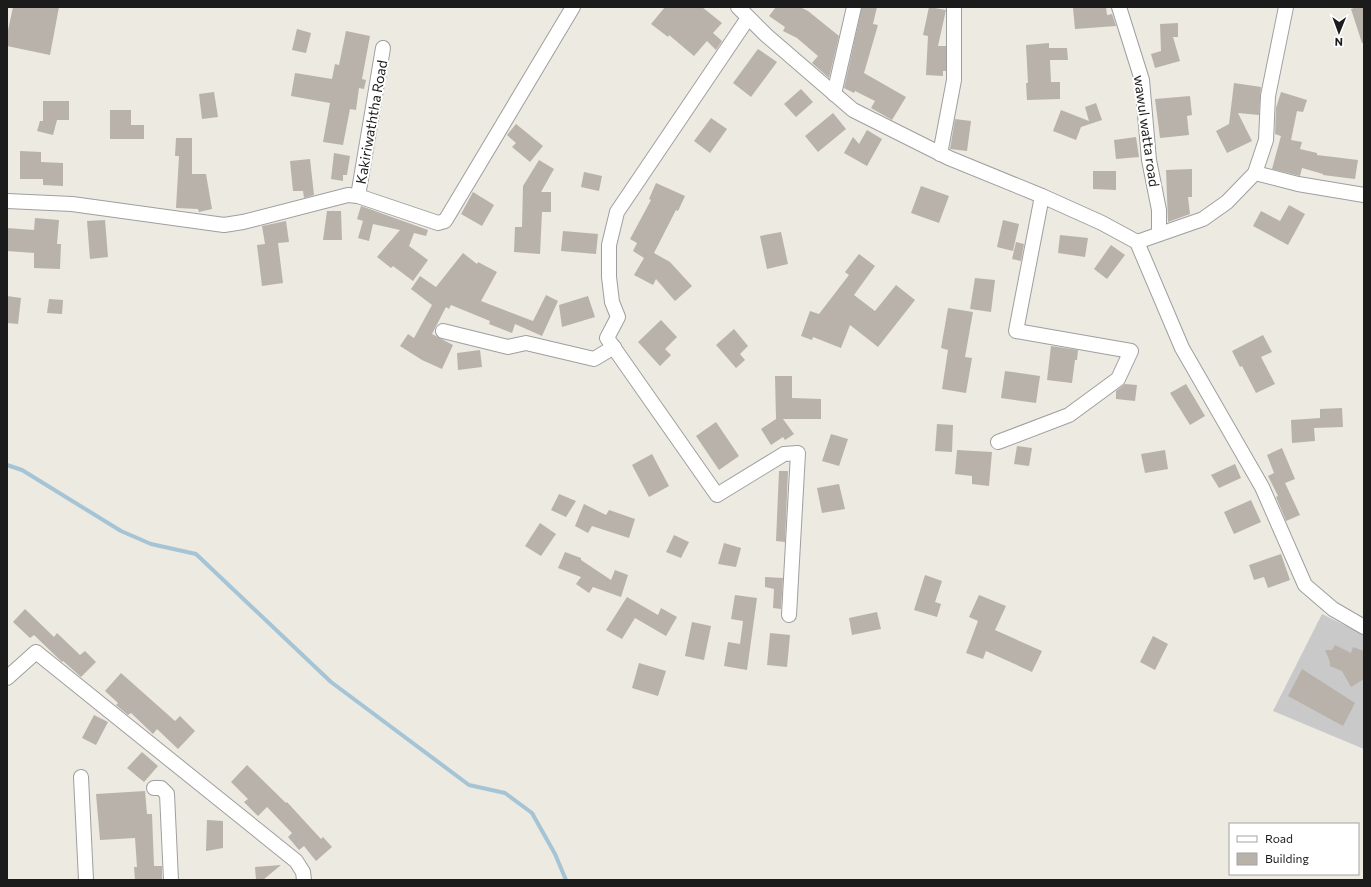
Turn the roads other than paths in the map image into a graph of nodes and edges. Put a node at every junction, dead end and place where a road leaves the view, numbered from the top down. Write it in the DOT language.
graph roads {
  1 [pos="573,7"];
  2 [pos="738,7"];
  3 [pos="854,7"];
  4 [pos="954,7"];
  5 [pos="1119,7"];
  6 [pos="1286,7"];
  7 [pos="748,18"];
  8 [pos="383,48"];
  9 [pos="834,94"];
  10 [pos="940,154"];
  11 [pos="1255,173"];
  12 [pos="1364,195"];
  13 [pos="358,196"];
  14 [pos="1042,196"];
  15 [pos="7,201"];
  16 [pos="1160,234"];
  17 [pos="1137,242"];
  18 [pos="443,331"];
  19 [pos="614,347"];
  20 [pos="998,442"];
  21 [pos="789,614"];
  22 [pos="1364,627"];
  23 [pos="7,678"];
  24 [pos="81,777"];
  25 [pos="154,788"];
  26 [pos="86,880"];
  27 [pos="170,880"];
  28 [pos="304,880"];
  1 -- 13 [label="street"];
  2 -- 7 [label="street"];
  3 -- 9 [label="street"];
  4 -- 10 [label="street"];
  5 -- 16 [label="street, wawul watta road"];
  6 -- 11 [label="street"];
  7 -- 9 [label="street"];
  7 -- 19 [label="street"];
  8 -- 13 [label="street, Kakiriwaththa Road"];
  9 -- 10 [label="street"];
  10 -- 14 [label="street"];
  11 -- 12 [label="street"];
  11 -- 16 [label="street"];
  13 -- 15 [label="street"];
  14 -- 17 [label="street"];
  14 -- 20 [label="street"];
  16 -- 17 [label="street"];
  17 -- 22 [label="street"];
  18 -- 19 [label="street"];
  19 -- 21 [label="street"];
  23 -- 28 [label="street"];
  24 -- 26 [label="street"];
  25 -- 27 [label="street"];
}
